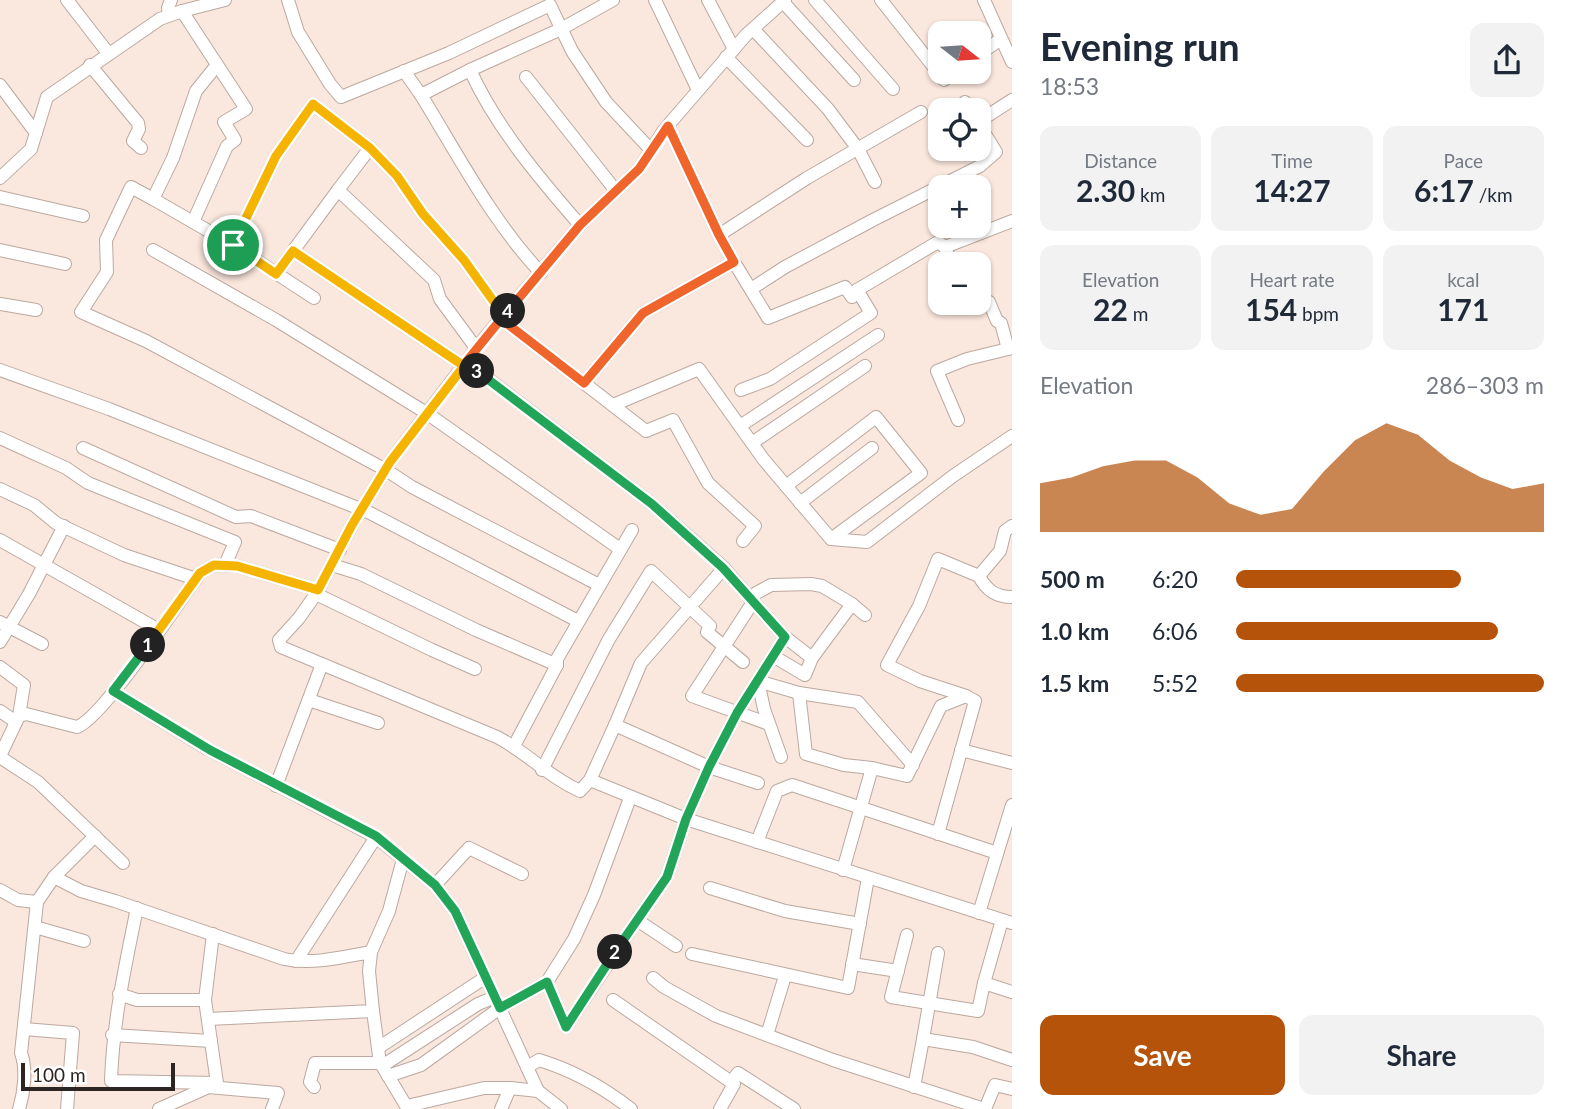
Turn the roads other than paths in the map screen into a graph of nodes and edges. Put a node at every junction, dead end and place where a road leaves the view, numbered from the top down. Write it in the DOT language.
graph roads {
  1 [pos="67,0"];
  2 [pos="171,0"];
  3 [pos="225,0"];
  4 [pos="288,0"];
  5 [pos="613,0"];
  6 [pos="655,0"];
  7 [pos="708,0"];
  8 [pos="764,0"];
  9 [pos="815,0"];
  10 [pos="881,0"];
  11 [pos="984,0"];
  12 [pos="784,1"];
  13 [pos="176,13"];
  14 [pos="770,13"];
  15 [pos="561,29"];
  16 [pos="753,29"];
  17 [pos="1004,35"];
  18 [pos="108,53"];
  19 [pos="730,53"];
  20 [pos="928,60"];
  21 [pos="1012,62"];
  22 [pos="90,65"];
  23 [pos="217,65"];
  24 [pos="470,70"];
  25 [pos="404,71"];
  26 [pos="526,77"];
  27 [pos="854,79"];
  28 [pos="0,85"];
  29 [pos="893,89"];
  30 [pos="698,90"];
  31 [pos="421,95"];
  32 [pos="1012,100"];
  33 [pos="920,112"];
  34 [pos="991,114"];
  35 [pos="668,126"];
  36 [pos="36,133"];
  37 [pos="807,140"];
  38 [pos="141,148"];
  39 [pos="370,148"];
  40 [pos="858,149"];
  41 [pos="651,150"];
  42 [pos="986,161"];
  43 [pos="0,178"];
  44 [pos="875,182"];
  45 [pos="338,190"];
  46 [pos="616,191"];
  47 [pos="0,197"];
  48 [pos="153,200"];
  49 [pos="83,216"];
  50 [pos="1012,221"];
  51 [pos="193,222"];
  52 [pos="580,225"];
  53 [pos="719,235"];
  54 [pos="233,245"];
  55 [pos="945,247"];
  56 [pos="0,250"];
  57 [pos="153,250"];
  58 [pos="293,251"];
  59 [pos="947,252"];
  60 [pos="734,262"];
  61 [pos="65,264"];
  62 [pos="541,273"];
  63 [pos="276,274"];
  64 [pos="751,289"];
  65 [pos="858,290"];
  66 [pos="314,298"];
  67 [pos="0,304"];
  68 [pos="991,307"];
  69 [pos="36,310"];
  70 [pos="502,318"];
  71 [pos="878,335"];
  72 [pos="476,348"];
  73 [pos="1010,349"];
  74 [pos="465,364"];
  75 [pos="864,366"];
  76 [pos="0,370"];
  77 [pos="584,383"];
  78 [pos="741,390"];
  79 [pos="613,405"];
  80 [pos="428,414"];
  81 [pos="958,420"];
  82 [pos="740,426"];
  83 [pos="1012,436"];
  84 [pos="0,438"];
  85 [pos="751,443"];
  86 [pos="83,448"];
  87 [pos="872,448"];
  88 [pos="386,470"];
  89 [pos="786,486"];
  90 [pos="0,489"];
  91 [pos="800,503"];
  92 [pos="361,510"];
  93 [pos="64,526"];
  94 [pos="1012,526"];
  95 [pos="632,530"];
  96 [pos="831,539"];
  97 [pos="0,540"];
  98 [pos="743,541"];
  99 [pos="620,549"];
  100 [pos="340,550"];
  101 [pos="44,565"];
  102 [pos="225,565"];
  103 [pos="332,565"];
  104 [pos="723,568"];
  105 [pos="979,576"];
  106 [pos="196,579"];
  107 [pos="599,585"];
  108 [pos="317,592"];
  109 [pos="1012,597"];
  110 [pos="751,600"];
  111 [pos="852,604"];
  112 [pos="689,606"];
  113 [pos="865,615"];
  114 [pos="578,621"];
  115 [pos="4,624"];
  116 [pos="159,630"];
  117 [pos="785,637"];
  118 [pos="0,642"];
  119 [pos="42,644"];
  120 [pos="725,647"];
  121 [pos="773,656"];
  122 [pos="812,658"];
  123 [pos="743,662"];
  124 [pos="322,664"];
  125 [pos="557,664"];
  126 [pos="0,667"];
  127 [pos="475,669"];
  128 [pos="758,681"];
  129 [pos="113,691"];
  130 [pos="799,693"];
  131 [pos="966,696"];
  132 [pos="309,700"];
  133 [pos="0,711"];
  134 [pos="737,713"];
  135 [pos="18,719"];
  136 [pos="378,723"];
  137 [pos="769,724"];
  138 [pos="615,725"];
  139 [pos="514,746"];
  140 [pos="961,750"];
  141 [pos="0,757"];
  142 [pos="781,757"];
  143 [pos="1012,763"];
  144 [pos="913,765"];
  145 [pos="709,767"];
  146 [pos="872,768"];
  147 [pos="542,770"];
  148 [pos="590,780"];
  149 [pos="758,783"];
  150 [pos="276,786"];
  151 [pos="630,798"];
  152 [pos="1012,806"];
  153 [pos="860,808"];
  154 [pos="686,819"];
  155 [pos="938,834"];
  156 [pos="95,836"];
  157 [pos="376,836"];
  158 [pos="757,842"];
  159 [pos="997,853"];
  160 [pos="403,859"];
  161 [pos="122,863"];
  162 [pos="843,870"];
  163 [pos="522,874"];
  164 [pos="54,877"];
  165 [pos="868,878"];
  166 [pos="435,885"];
  167 [pos="710,888"];
  168 [pos="0,892"];
  169 [pos="37,902"];
  170 [pos="137,908"];
  171 [pos="978,913"];
  172 [pos="637,920"];
  173 [pos="1007,922"];
  174 [pos="860,924"];
  175 [pos="34,927"];
  176 [pos="213,934"];
  177 [pos="907,935"];
  178 [pos="84,940"];
  179 [pos="676,946"];
  180 [pos="371,952"];
  181 [pos="938,953"];
  182 [pos="692,954"];
  183 [pos="296,961"];
  184 [pos="852,964"];
  185 [pos="898,971"];
  186 [pos="785,975"];
  187 [pos="486,977"];
  188 [pos="653,978"];
  189 [pos="547,982"];
  190 [pos="984,984"];
  191 [pos="1012,992"];
  192 [pos="119,994"];
  193 [pos="205,1000"];
  194 [pos="613,1000"];
  195 [pos="498,1003"];
  196 [pos="929,1003"];
  197 [pos="373,1011"];
  198 [pos="208,1019"];
  199 [pos="24,1029"];
  200 [pos="112,1035"];
  201 [pos="768,1035"];
  202 [pos="923,1039"];
  203 [pos="211,1041"];
  204 [pos="378,1048"];
  205 [pos="1012,1060"];
  206 [pos="527,1066"];
  207 [pos="384,1068"];
  208 [pos="731,1082"];
  209 [pos="212,1085"];
  210 [pos="314,1087"];
  211 [pos="510,1087"];
  212 [pos="914,1087"];
  213 [pos="1012,1089"];
  214 [pos="538,1091"];
  215 [pos="407,1108"];
  216 [pos="19,1109"];
  217 [pos="67,1109"];
  218 [pos="159,1109"];
  219 [pos="272,1109"];
  220 [pos="501,1109"];
  221 [pos="561,1109"];
  222 [pos="631,1109"];
  223 [pos="720,1109"];
  224 [pos="794,1109"];
  225 [pos="984,1109"];
  1 -- 18 [label="street"];
  2 -- 13 [label="street"];
  3 -- 13 [label="street"];
  4 -- 25 [label="street"];
  5 -- 15 [label="street"];
  6 -- 30 [label="street"];
  7 -- 19 [label="street"];
  8 -- 14 [label="street"];
  9 -- 29 [label="street"];
  10 -- 20 [label="street"];
  11 -- 17 [label="street"];
  12 -- 14 [label="street"];
  12 -- 27 [label="street"];
  13 -- 18 [label="street"];
  13 -- 23 [label="street"];
  14 -- 16 [label="street"];
  15 -- 24 [label="street"];
  15 -- 25 [label="street"];
  15 -- 41 [label="street"];
  16 -- 19 [label="street"];
  16 -- 40 [label="street"];
  17 -- 21 [label="street"];
  18 -- 22 [label="street"];
  19 -- 30 [label="street"];
  19 -- 37 [label="street"];
  22 -- 36 [label="street"];
  22 -- 38 [label="street"];
  23 -- 48 [label="street"];
  23 -- 51 [label="street"];
  24 -- 31 [label="street"];
  24 -- 52 [label="street"];
  25 -- 31 [label="street"];
  26 -- 46 [label="street"];
  28 -- 36 [label="street"];
  30 -- 35 [label="street"];
  31 -- 62 [label="street"];
  32 -- 34 [label="street"];
  33 -- 40 [label="street"];
  35 -- 41 [label="street"];
  35 -- 53 [label="street"];
  36 -- 43 [label="street"];
  39 -- 45 [label="street"];
  39 -- 54 [label="street"];
  39 -- 70 [label="street"];
  40 -- 44 [label="street"];
  40 -- 53 [label="street"];
  41 -- 46 [label="street"];
  42 -- 64 [label="street"];
  45 -- 58 [label="street"];
  45 -- 72 [label="street"];
  46 -- 52 [label="street"];
  47 -- 49 [label="street"];
  48 -- 51 [label="street"];
  48 -- 88 [label="street"];
  50 -- 55 [label="street"];
  51 -- 54 [label="street"];
  52 -- 62 [label="street"];
  53 -- 60 [label="street"];
  54 -- 63 [label="street"];
  55 -- 59 [label="street"];
  55 -- 65 [label="street"];
  56 -- 61 [label="street"];
  57 -- 80 [label="street"];
  58 -- 63 [label="street"];
  58 -- 74 [label="street"];
  60 -- 64 [label="street"];
  60 -- 77 [label="street"];
  62 -- 70 [label="street"];
  63 -- 66 [label="street"];
  64 -- 65 [label="street"];
  65 -- 78 [label="street"];
  67 -- 69 [label="street"];
  68 -- 73 [label="street"];
  70 -- 72 [label="street"];
  70 -- 77 [label="street"];
  71 -- 82 [label="street"];
  72 -- 74 [label="street"];
  73 -- 81 [label="street"];
  74 -- 80 [label="street"];
  74 -- 104 [label="street"];
  75 -- 85 [label="street"];
  76 -- 92 [label="street"];
  77 -- 79 [label="street"];
  79 -- 82 [label="street"];
  79 -- 98 [label="street"];
  80 -- 88 [label="street"];
  80 -- 99 [label="street"];
  82 -- 85 [label="street"];
  83 -- 96 [label="street"];
  84 -- 102 [label="street"];
  85 -- 89 [label="street"];
  86 -- 100 [label="street"];
  87 -- 91 [label="street"];
  88 -- 92 [label="street"];
  88 -- 107 [label="street"];
  89 -- 91 [label="street"];
  89 -- 96 [label="street"];
  90 -- 93 [label="street"];
  91 -- 96 [label="street"];
  92 -- 100 [label="street"];
  92 -- 114 [label="street"];
  93 -- 101 [label="street"];
  93 -- 106 [label="street"];
  94 -- 105 [label="street"];
  95 -- 99 [label="street"];
  97 -- 101 [label="street"];
  99 -- 107 [label="street"];
  100 -- 103 [label="street"];
  101 -- 115 [label="street"];
  101 -- 116 [label="street"];
  102 -- 106 [label="street"];
  102 -- 108 [label="street"];
  103 -- 108 [label="street"];
  103 -- 125 [label="street"];
  104 -- 110 [label="street"];
  104 -- 112 [label="street"];
  105 -- 109 [label="street"];
  105 -- 131 [label="street"];
  106 -- 116 [label="street"];
  107 -- 114 [label="street"];
  108 -- 124 [label="street"];
  108 -- 127 [label="street"];
  110 -- 111 [label="street"];
  110 -- 117 [label="street"];
  110 -- 120 [label="street"];
  111 -- 113 [label="street"];
  111 -- 122 [label="street"];
  112 -- 120 [label="street"];
  112 -- 138 [label="street"];
  112 -- 147 [label="street"];
  114 -- 125 [label="street"];
  115 -- 118 [label="street"];
  115 -- 119 [label="street"];
  116 -- 129 [label="street"];
  117 -- 121 [label="street"];
  117 -- 122 [label="street"];
  120 -- 123 [label="street"];
  120 -- 134 [label="street"];
  121 -- 122 [label="street"];
  121 -- 128 [label="street"];
  124 -- 132 [label="street"];
  124 -- 139 [label="street"];
  125 -- 139 [label="street"];
  126 -- 135 [label="street"];
  128 -- 130 [label="street"];
  128 -- 134 [label="street"];
  128 -- 137 [label="street"];
  129 -- 135 [label="street"];
  129 -- 150 [label="street"];
  130 -- 144 [label="street"];
  130 -- 146 [label="street"];
  131 -- 140 [label="street"];
  131 -- 144 [label="street"];
  132 -- 136 [label="street"];
  132 -- 150 [label="street"];
  133 -- 135 [label="street"];
  134 -- 137 [label="street"];
  134 -- 145 [label="street"];
  135 -- 141 [label="street"];
  137 -- 142 [label="street"];
  138 -- 145 [label="street"];
  138 -- 148 [label="street"];
  139 -- 147 [label="street"];
  140 -- 143 [label="street"];
  140 -- 155 [label="street"];
  141 -- 156 [label="street"];
  144 -- 146 [label="street"];
  145 -- 149 [label="street"];
  145 -- 154 [label="street"];
  146 -- 153 [label="street"];
  147 -- 148 [label="street"];
  148 -- 151 [label="street"];
  150 -- 157 [label="street"];
  151 -- 154 [label="street"];
  151 -- 189 [label="street"];
  152 -- 159 [label="street"];
  153 -- 155 [label="street"];
  153 -- 158 [label="street"];
  153 -- 162 [label="street"];
  154 -- 158 [label="street"];
  154 -- 172 [label="street"];
  155 -- 159 [label="street"];
  156 -- 161 [label="street"];
  156 -- 164 [label="street"];
  157 -- 160 [label="street"];
  157 -- 183 [label="street"];
  158 -- 162 [label="street"];
  159 -- 171 [label="street"];
  160 -- 166 [label="street"];
  160 -- 180 [label="street"];
  162 -- 165 [label="street"];
  163 -- 166 [label="street"];
  164 -- 169 [label="street"];
  164 -- 170 [label="street"];
  165 -- 171 [label="street"];
  165 -- 174 [label="street"];
  166 -- 187 [label="street"];
  167 -- 174 [label="street"];
  168 -- 169 [label="street"];
  169 -- 175 [label="street"];
  170 -- 176 [label="street"];
  170 -- 192 [label="street"];
  171 -- 173 [label="street"];
  172 -- 179 [label="street"];
  172 -- 189 [label="street"];
  173 -- 190 [label="street"];
  174 -- 184 [label="street"];
  175 -- 178 [label="street"];
  175 -- 199 [label="street"];
  176 -- 183 [label="street"];
  176 -- 193 [label="street"];
  177 -- 185 [label="street"];
  180 -- 183 [label="street"];
  180 -- 197 [label="street"];
  181 -- 196 [label="street"];
  182 -- 186 [label="street"];
  184 -- 185 [label="street"];
  184 -- 186 [label="street"];
  185 -- 196 [label="street"];
  186 -- 201 [label="street"];
  187 -- 195 [label="street"];
  187 -- 204 [label="street"];
  188 -- 201 [label="street"];
  189 -- 195 [label="street"];
  190 -- 191 [label="street"];
  190 -- 196 [label="street"];
  192 -- 193 [label="street"];
  192 -- 200 [label="street"];
  193 -- 198 [label="street"];
  194 -- 208 [label="street"];
  195 -- 206 [label="street"];
  195 -- 207 [label="street"];
  195 -- 207 [label="street"];
  196 -- 202 [label="street"];
  197 -- 198 [label="street"];
  197 -- 204 [label="street"];
  198 -- 203 [label="street"];
  199 -- 216 [label="street"];
  199 -- 217 [label="street"];
  200 -- 203 [label="street"];
  200 -- 209 [label="street"];
  201 -- 212 [label="street"];
  202 -- 205 [label="street"];
  202 -- 212 [label="street"];
  203 -- 209 [label="street"];
  204 -- 207 [label="street"];
  206 -- 214 [label="street"];
  206 -- 222 [label="street"];
  207 -- 210 [label="street"];
  207 -- 215 [label="street"];
  208 -- 223 [label="street"];
  208 -- 224 [label="street"];
  209 -- 218 [label="street"];
  209 -- 219 [label="street"];
  211 -- 214 [label="street"];
  211 -- 215 [label="street"];
  211 -- 220 [label="street"];
  212 -- 225 [label="street"];
  213 -- 225 [label="street"];
  214 -- 221 [label="street"];
}
